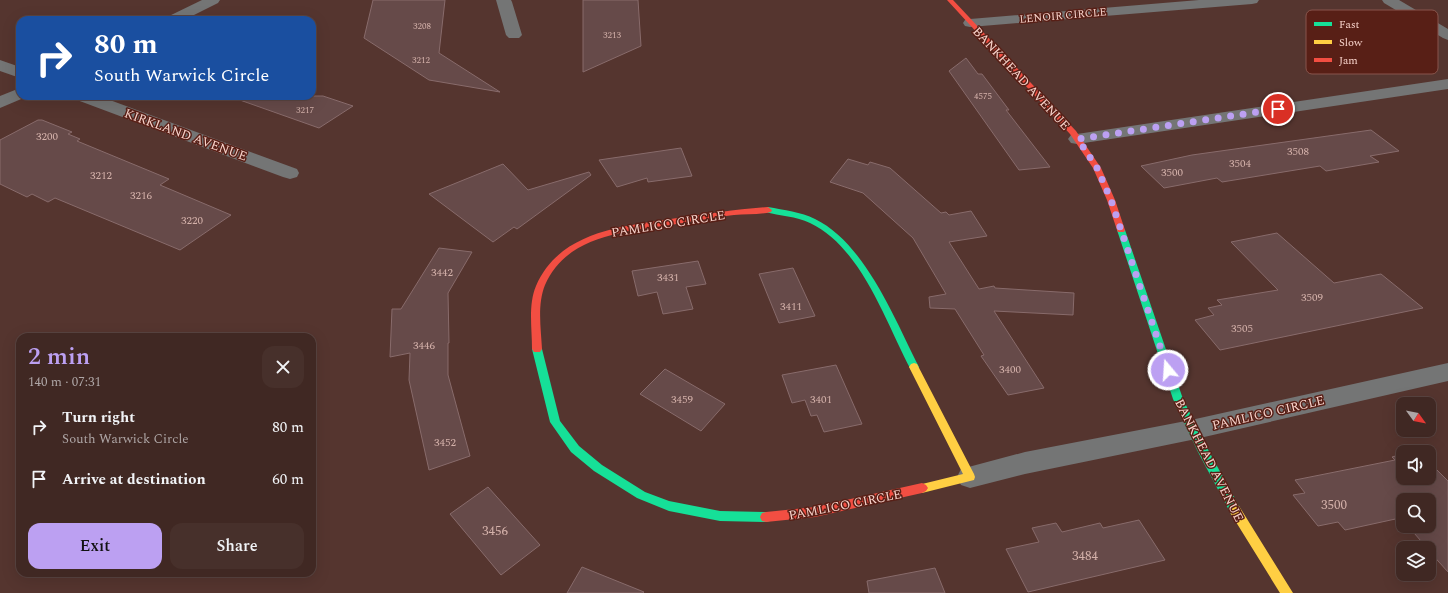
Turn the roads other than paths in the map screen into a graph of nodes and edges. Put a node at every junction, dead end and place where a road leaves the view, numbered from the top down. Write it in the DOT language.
graph roads {
  1 [pos="213,0"];
  2 [pos="503,0"];
  3 [pos="950,0"];
  4 [pos="1106,0"];
  5 [pos="1252,0"];
  6 [pos="1389,0"];
  7 [pos="1118,10"];
  8 [pos="1406,10"];
  9 [pos="180,16"];
  10 [pos="970,23"];
  11 [pos="1438,29"];
  12 [pos="514,35"];
  13 [pos="1448,35"];
  14 [pos="0,65"];
  15 [pos="16,71"];
  16 [pos="1448,84"];
  17 [pos="16,95"];
  18 [pos="94,100"];
  19 [pos="0,103"];
  20 [pos="1078,139"];
  21 [pos="290,173"];
  22 [pos="1448,372"];
  23 [pos="1191,430"];
  24 [pos="970,477"];
  25 [pos="1287,593"];
  1 -- 9 [label="street"];
  2 -- 12 [label="street"];
  3 -- 10 [label="street, BANKHEAD AVENUE"];
  4 -- 7 [label="street"];
  5 -- 7 [label="street, LENOIR CIRCLE"];
  6 -- 8 [label="street"];
  7 -- 10 [label="street, LENOIR CIRCLE"];
  10 -- 20 [label="street, BANKHEAD AVENUE"];
  11 -- 13 [label="street"];
  14 -- 15 [label="street"];
  16 -- 20 [label="street"];
  17 -- 19 [label="street"];
  18 -- 21 [label="street, KIRKLAND AVENUE"];
  20 -- 23 [label="street, BANKHEAD AVENUE"];
  22 -- 23 [label="street, PAMLICO CIRCLE"];
  23 -- 24 [label="street, PAMLICO CIRCLE"];
  23 -- 25 [label="street, BANKHEAD AVENUE"];
  24 -- 24 [label="street, PAMLICO CIRCLE"];
}
